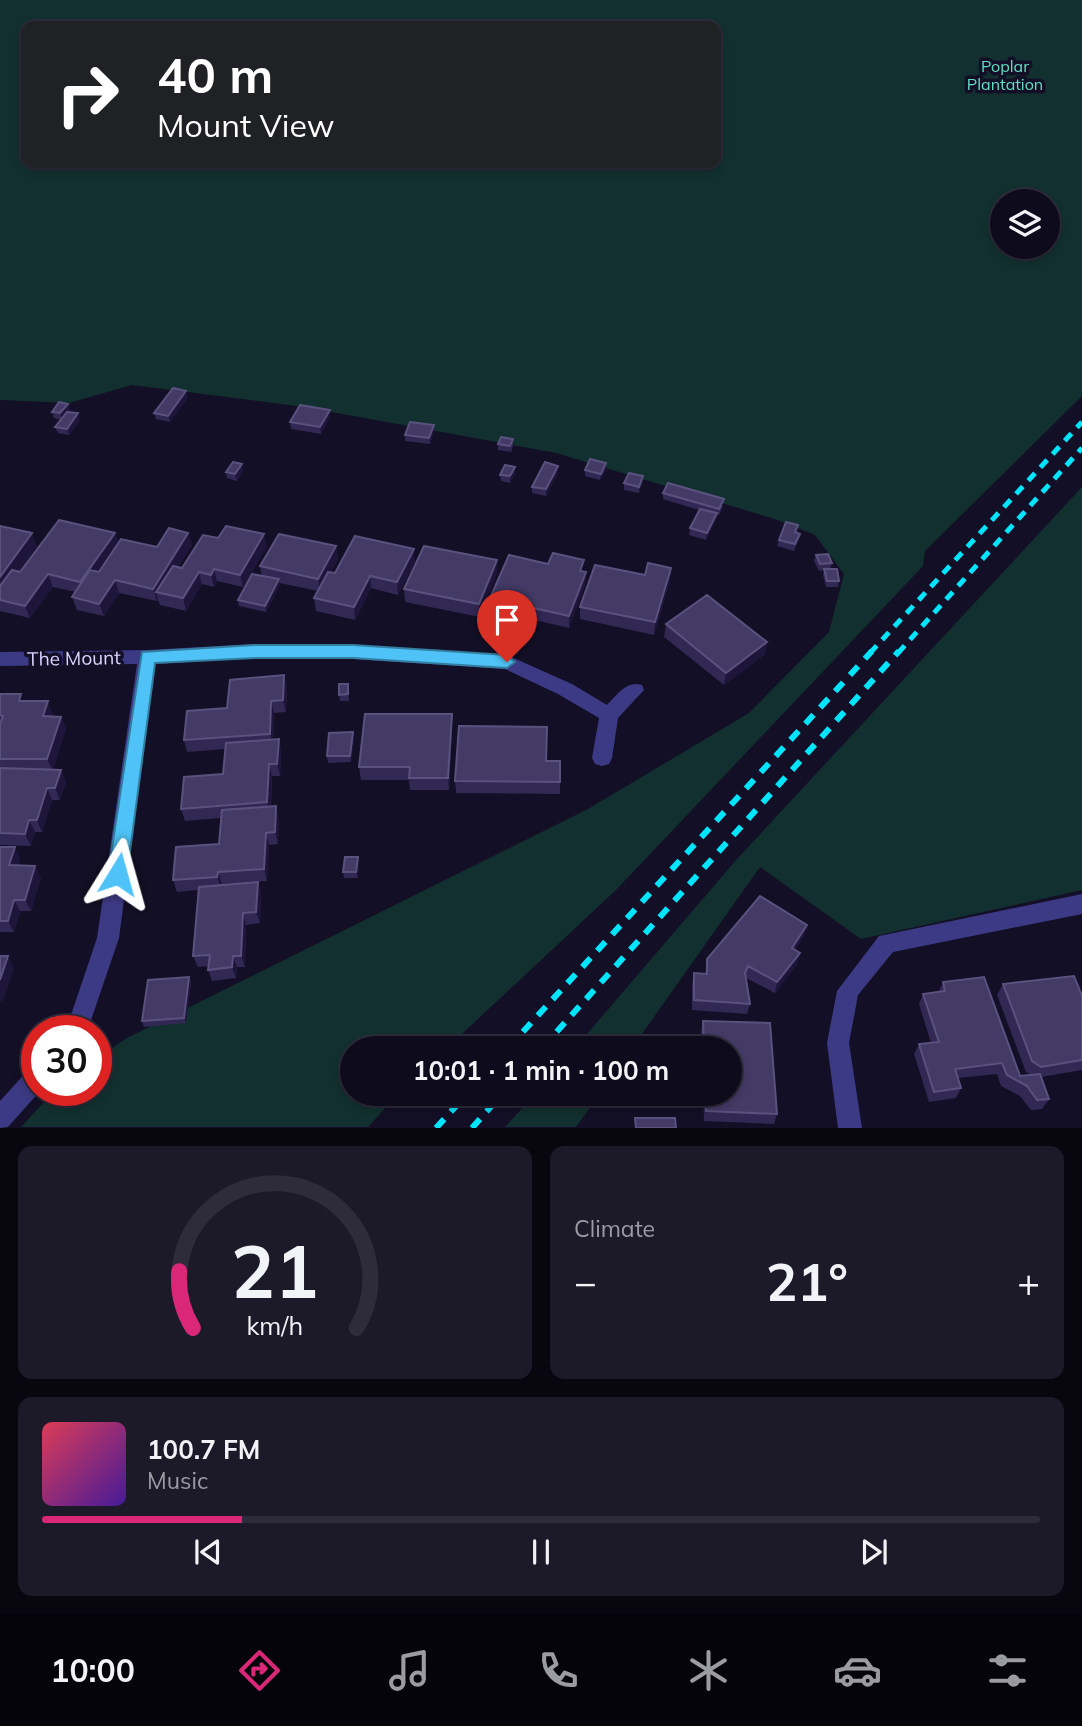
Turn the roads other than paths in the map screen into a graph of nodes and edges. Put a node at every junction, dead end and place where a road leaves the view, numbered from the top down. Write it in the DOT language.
graph roads {
  1 [pos="148,657"];
  2 [pos="0,659"];
  3 [pos="635,690"];
  4 [pos="609,715"];
  5 [pos="602,758"];
  6 [pos="1082,904"];
  7 [pos="82,1015"];
  8 [pos="21,1095"];
  9 [pos="0,1119"];
  10 [pos="850,1128"];
  1 -- 2 [label="street, The Mount"];
  1 -- 4 [label="street, The Mount"];
  1 -- 7 [label="street"];
  3 -- 4 [label="street"];
  4 -- 5 [label="street"];
  6 -- 10 [label="street"];
  8 -- 9 [label="street"];
}
